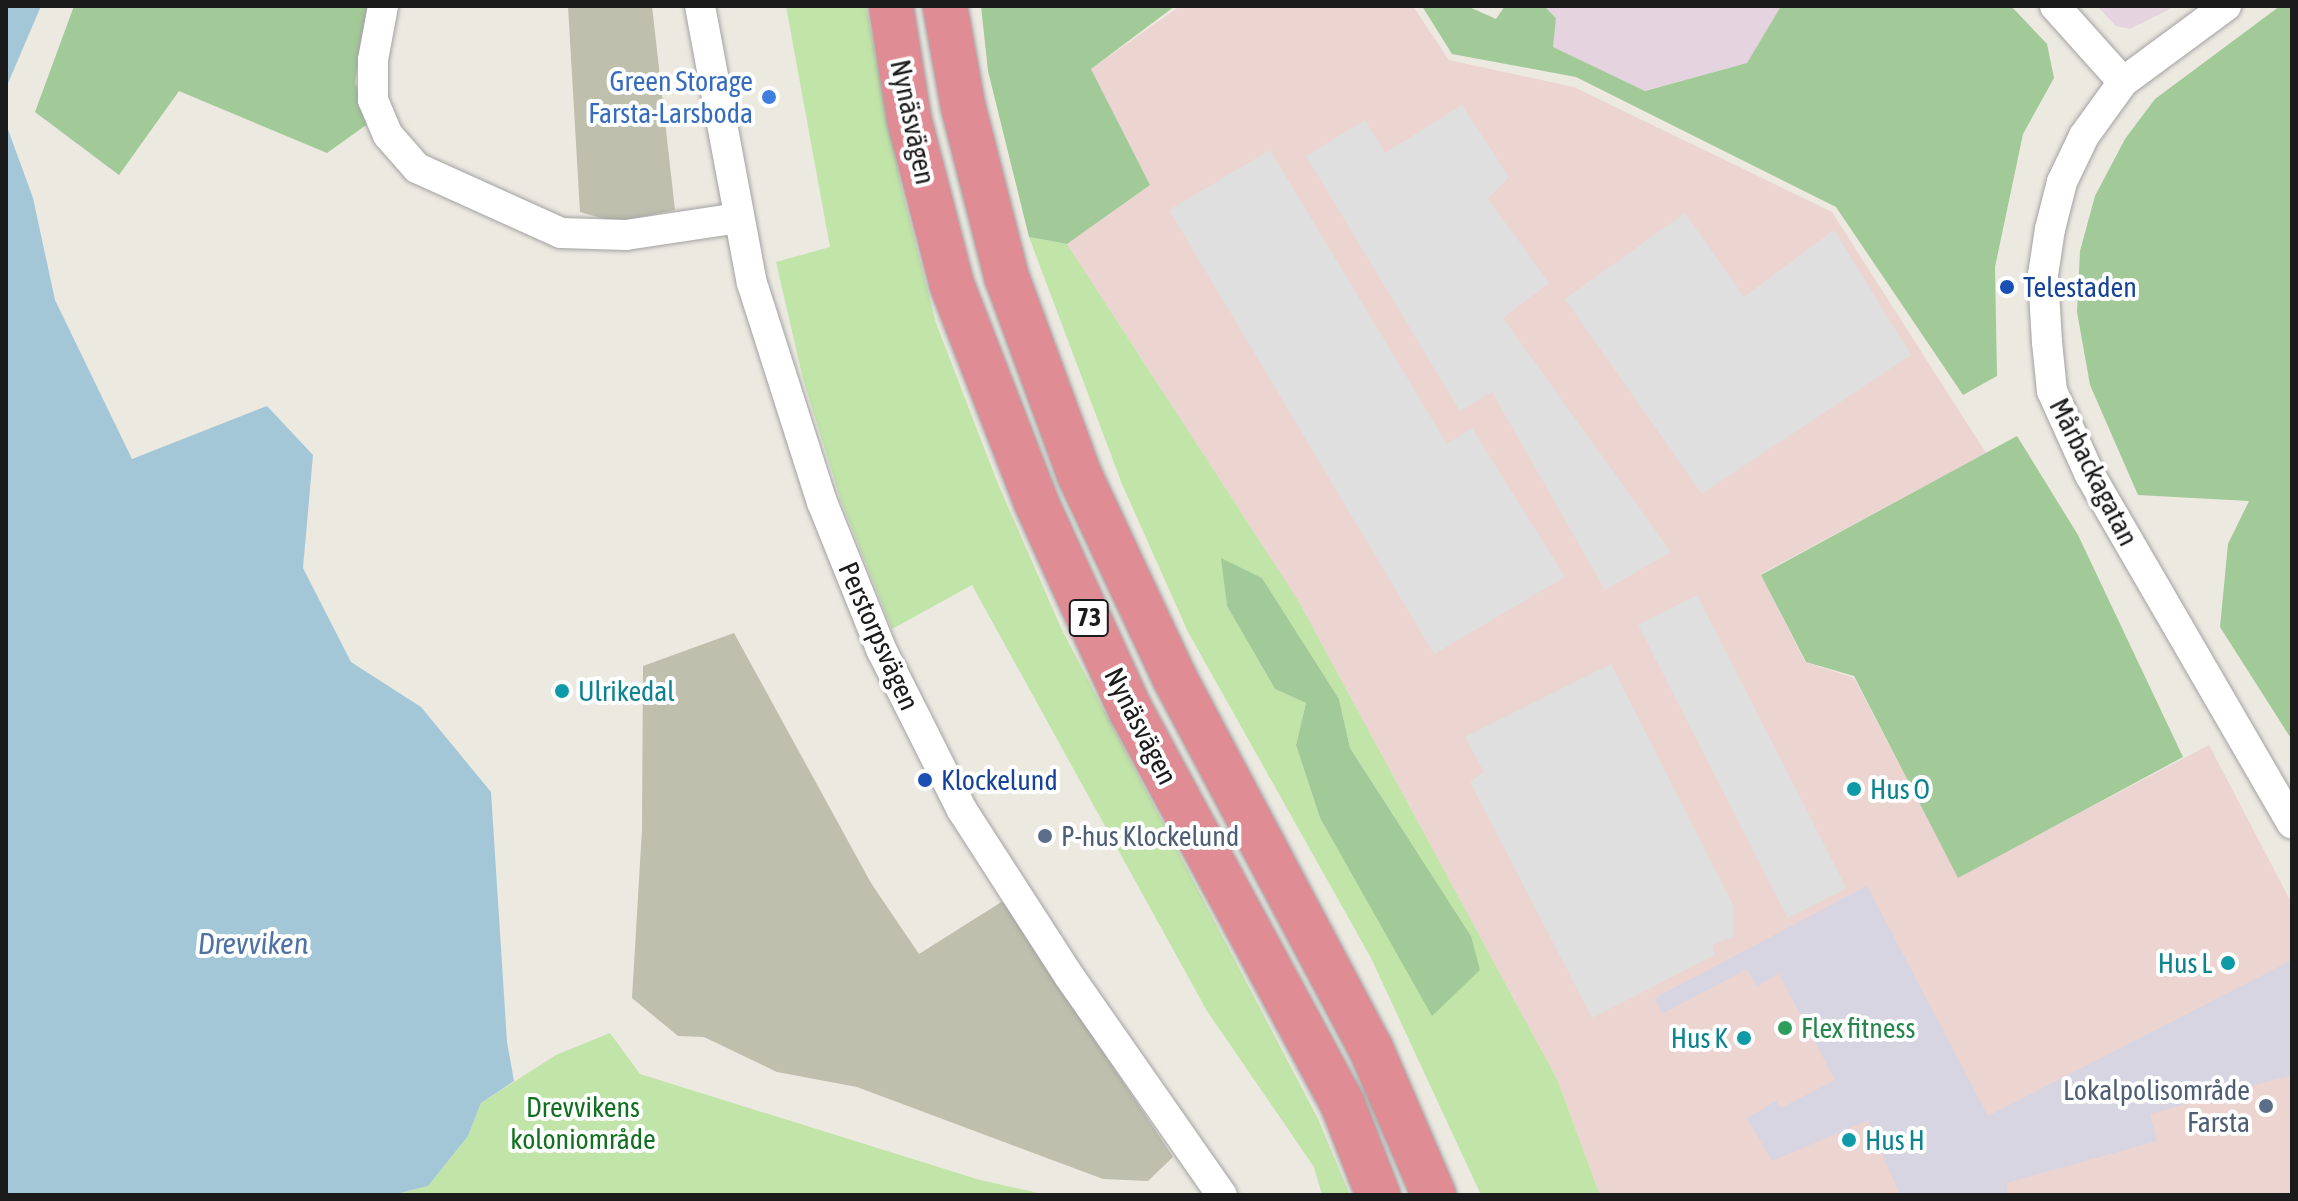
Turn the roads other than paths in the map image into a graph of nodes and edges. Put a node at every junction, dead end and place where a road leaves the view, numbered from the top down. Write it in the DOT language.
graph roads {
  1 [pos="383,6"];
  2 [pos="700,6"];
  3 [pos="891,6"];
  4 [pos="945,6"];
  5 [pos="2055,6"];
  6 [pos="2226,6"];
  7 [pos="2123,82"];
  8 [pos="738,218"];
  9 [pos="2292,824"];
  10 [pos="1222,1195"];
  11 [pos="1378,1195"];
  12 [pos="1434,1195"];
  1 -- 8 [label="street"];
  2 -- 8 [label="street, Perstorpsvägen"];
  3 -- 11 [label="highway, Nynäsvägen / 73"];
  4 -- 12 [label="highway, Nynäsvägen / 73"];
  5 -- 7 [label="street"];
  6 -- 7 [label="street, Mårbackagatan"];
  7 -- 9 [label="street, Mårbackagatan"];
  8 -- 10 [label="street, Perstorpsvägen"];
}
